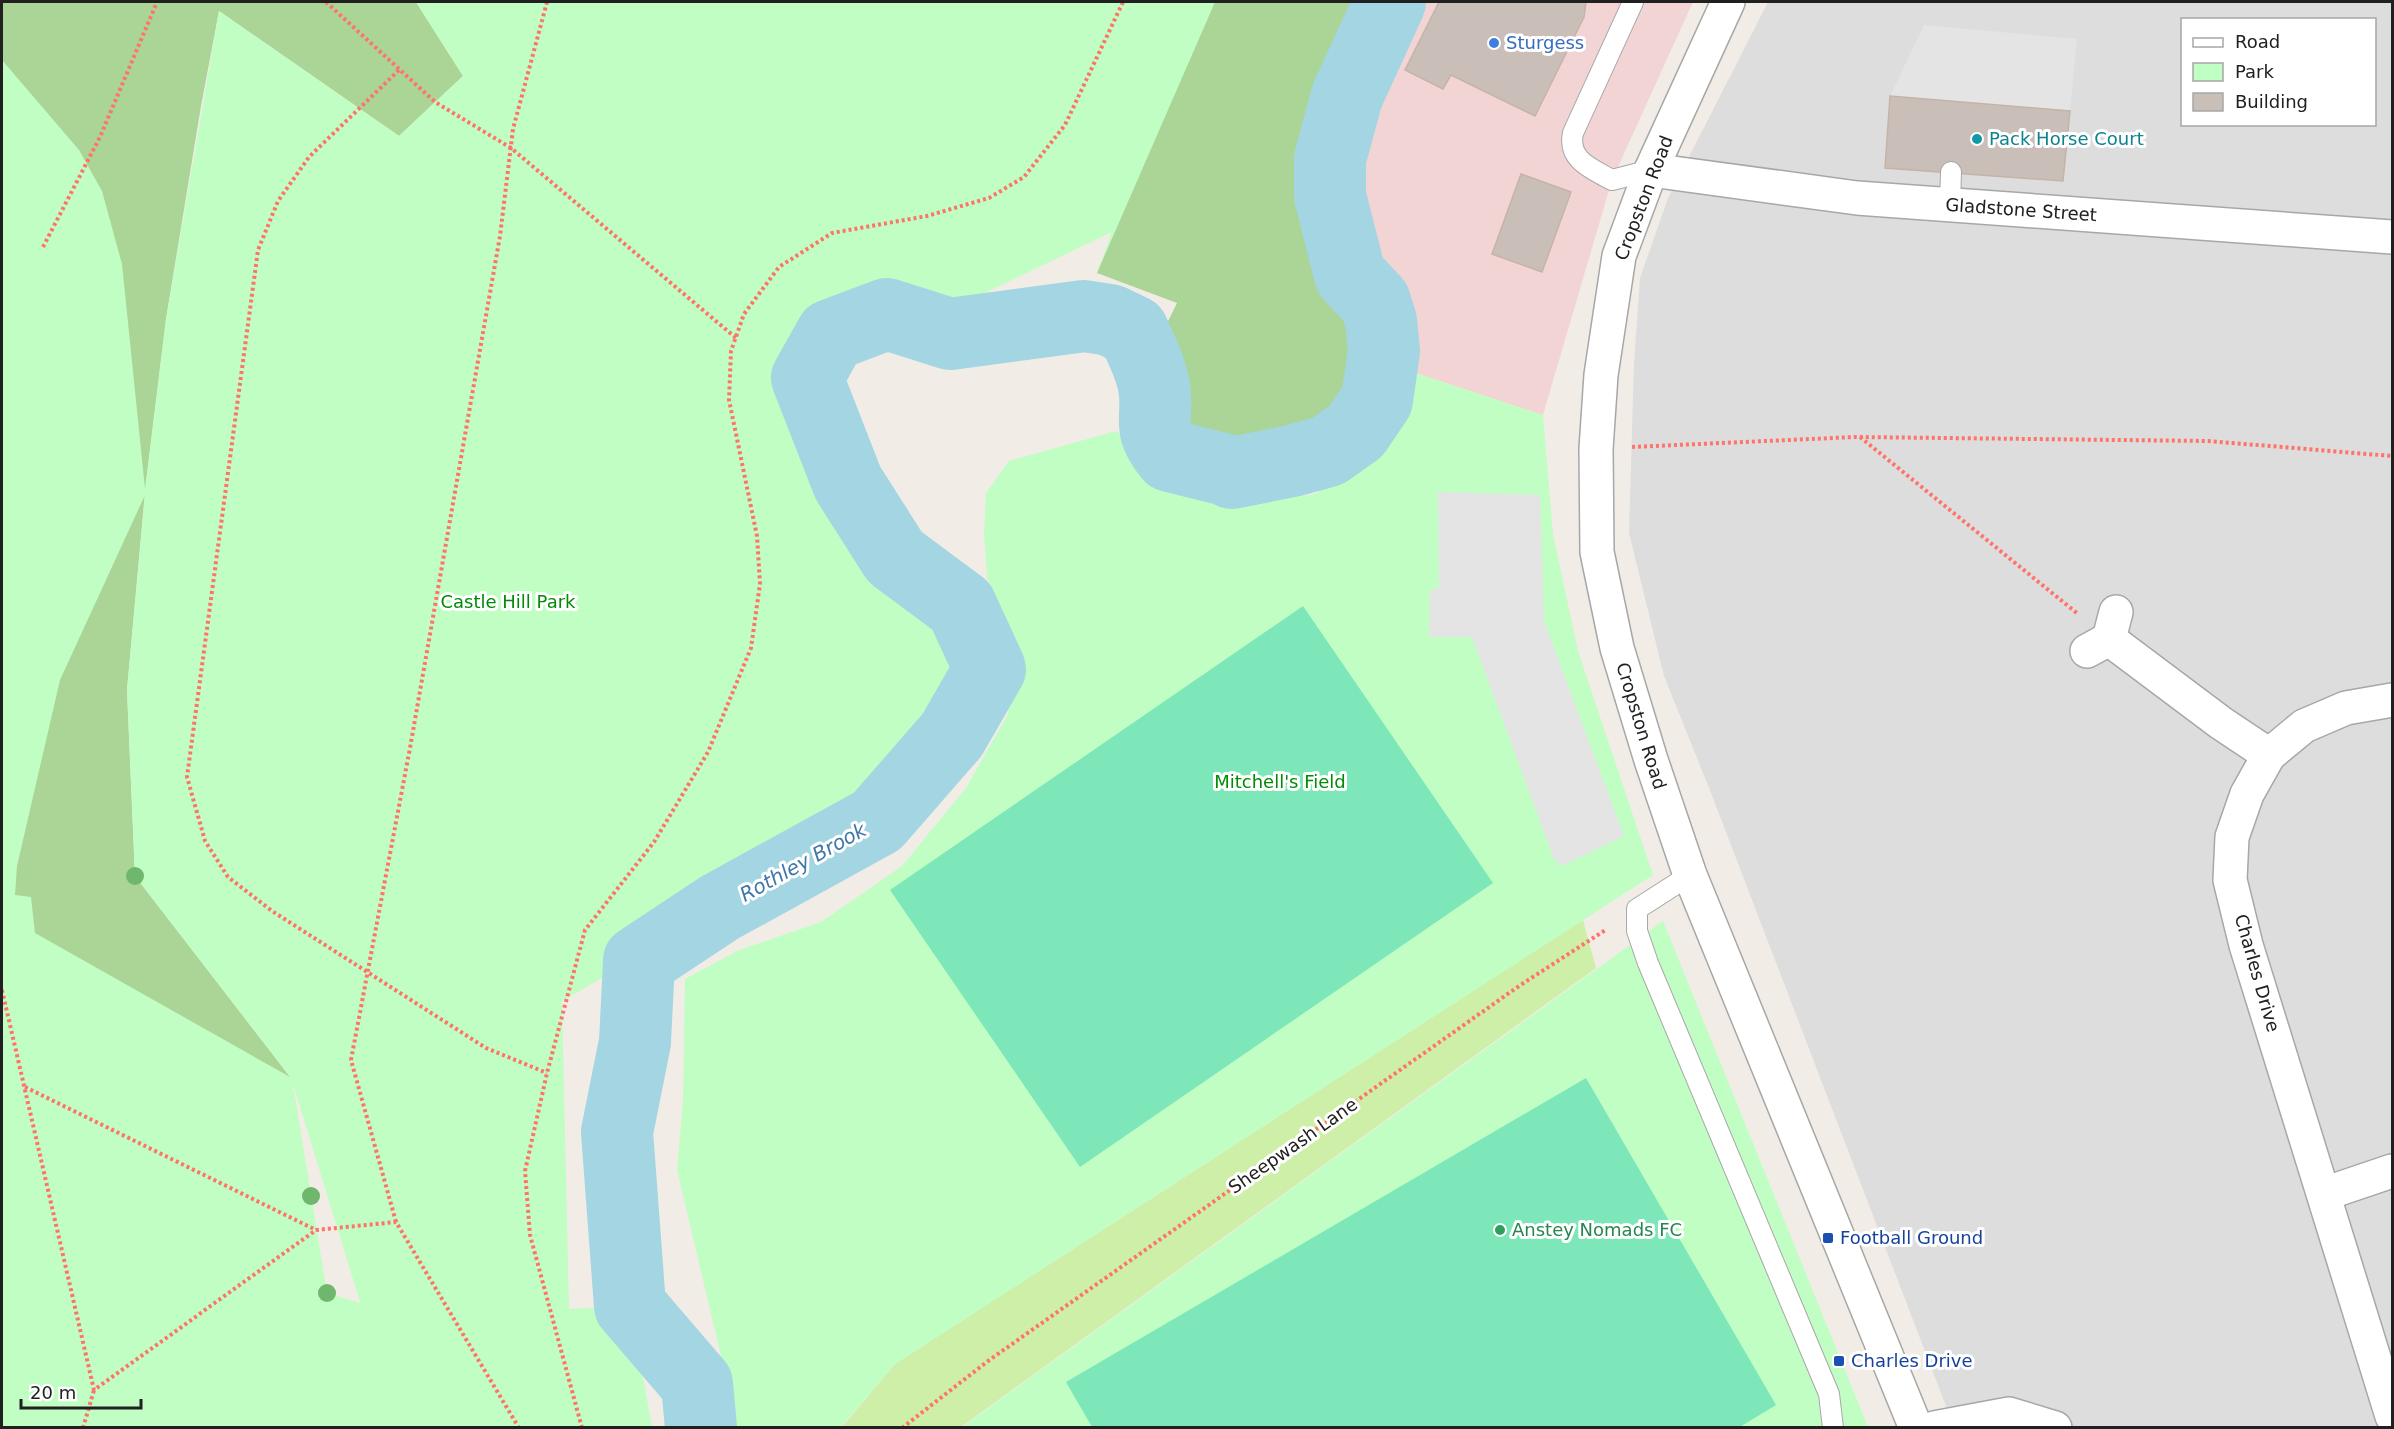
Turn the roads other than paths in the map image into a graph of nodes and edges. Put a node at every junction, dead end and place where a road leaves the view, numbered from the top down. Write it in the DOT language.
graph roads {
  1 [pos="1633,2"];
  2 [pos="1728,2"];
  3 [pos="1651,170"];
  4 [pos="1952,172"];
  5 [pos="1950,204"];
  6 [pos="2392,237"];
  7 [pos="2104,634"];
  8 [pos="2392,700"];
  9 [pos="2269,754"];
  10 [pos="1690,874"];
  11 [pos="2392,1171"];
  12 [pos="2324,1194"];
  13 [pos="2392,1416"];
  14 [pos="1833,1428"];
  15 [pos="1916,1428"];
  16 [pos="1934,1428"];
  17 [pos="2055,1428"];
  1 -- 3 [label="lane"];
  2 -- 3 [label="street, Cropston Road"];
  3 -- 5 [label="street, Gladstone Street"];
  3 -- 10 [label="street, Cropston Road"];
  4 -- 5 [label="lane"];
  5 -- 6 [label="street, Gladstone Street"];
  7 -- 9 [label="street"];
  8 -- 9 [label="street, Charles Drive"];
  9 -- 12 [label="street, Charles Drive"];
  10 -- 14 [label="lane"];
  10 -- 15 [label="street, Cropston Road"];
  11 -- 12 [label="street"];
  12 -- 13 [label="street, Charles Drive"];
  16 -- 17 [label="street"];
}
